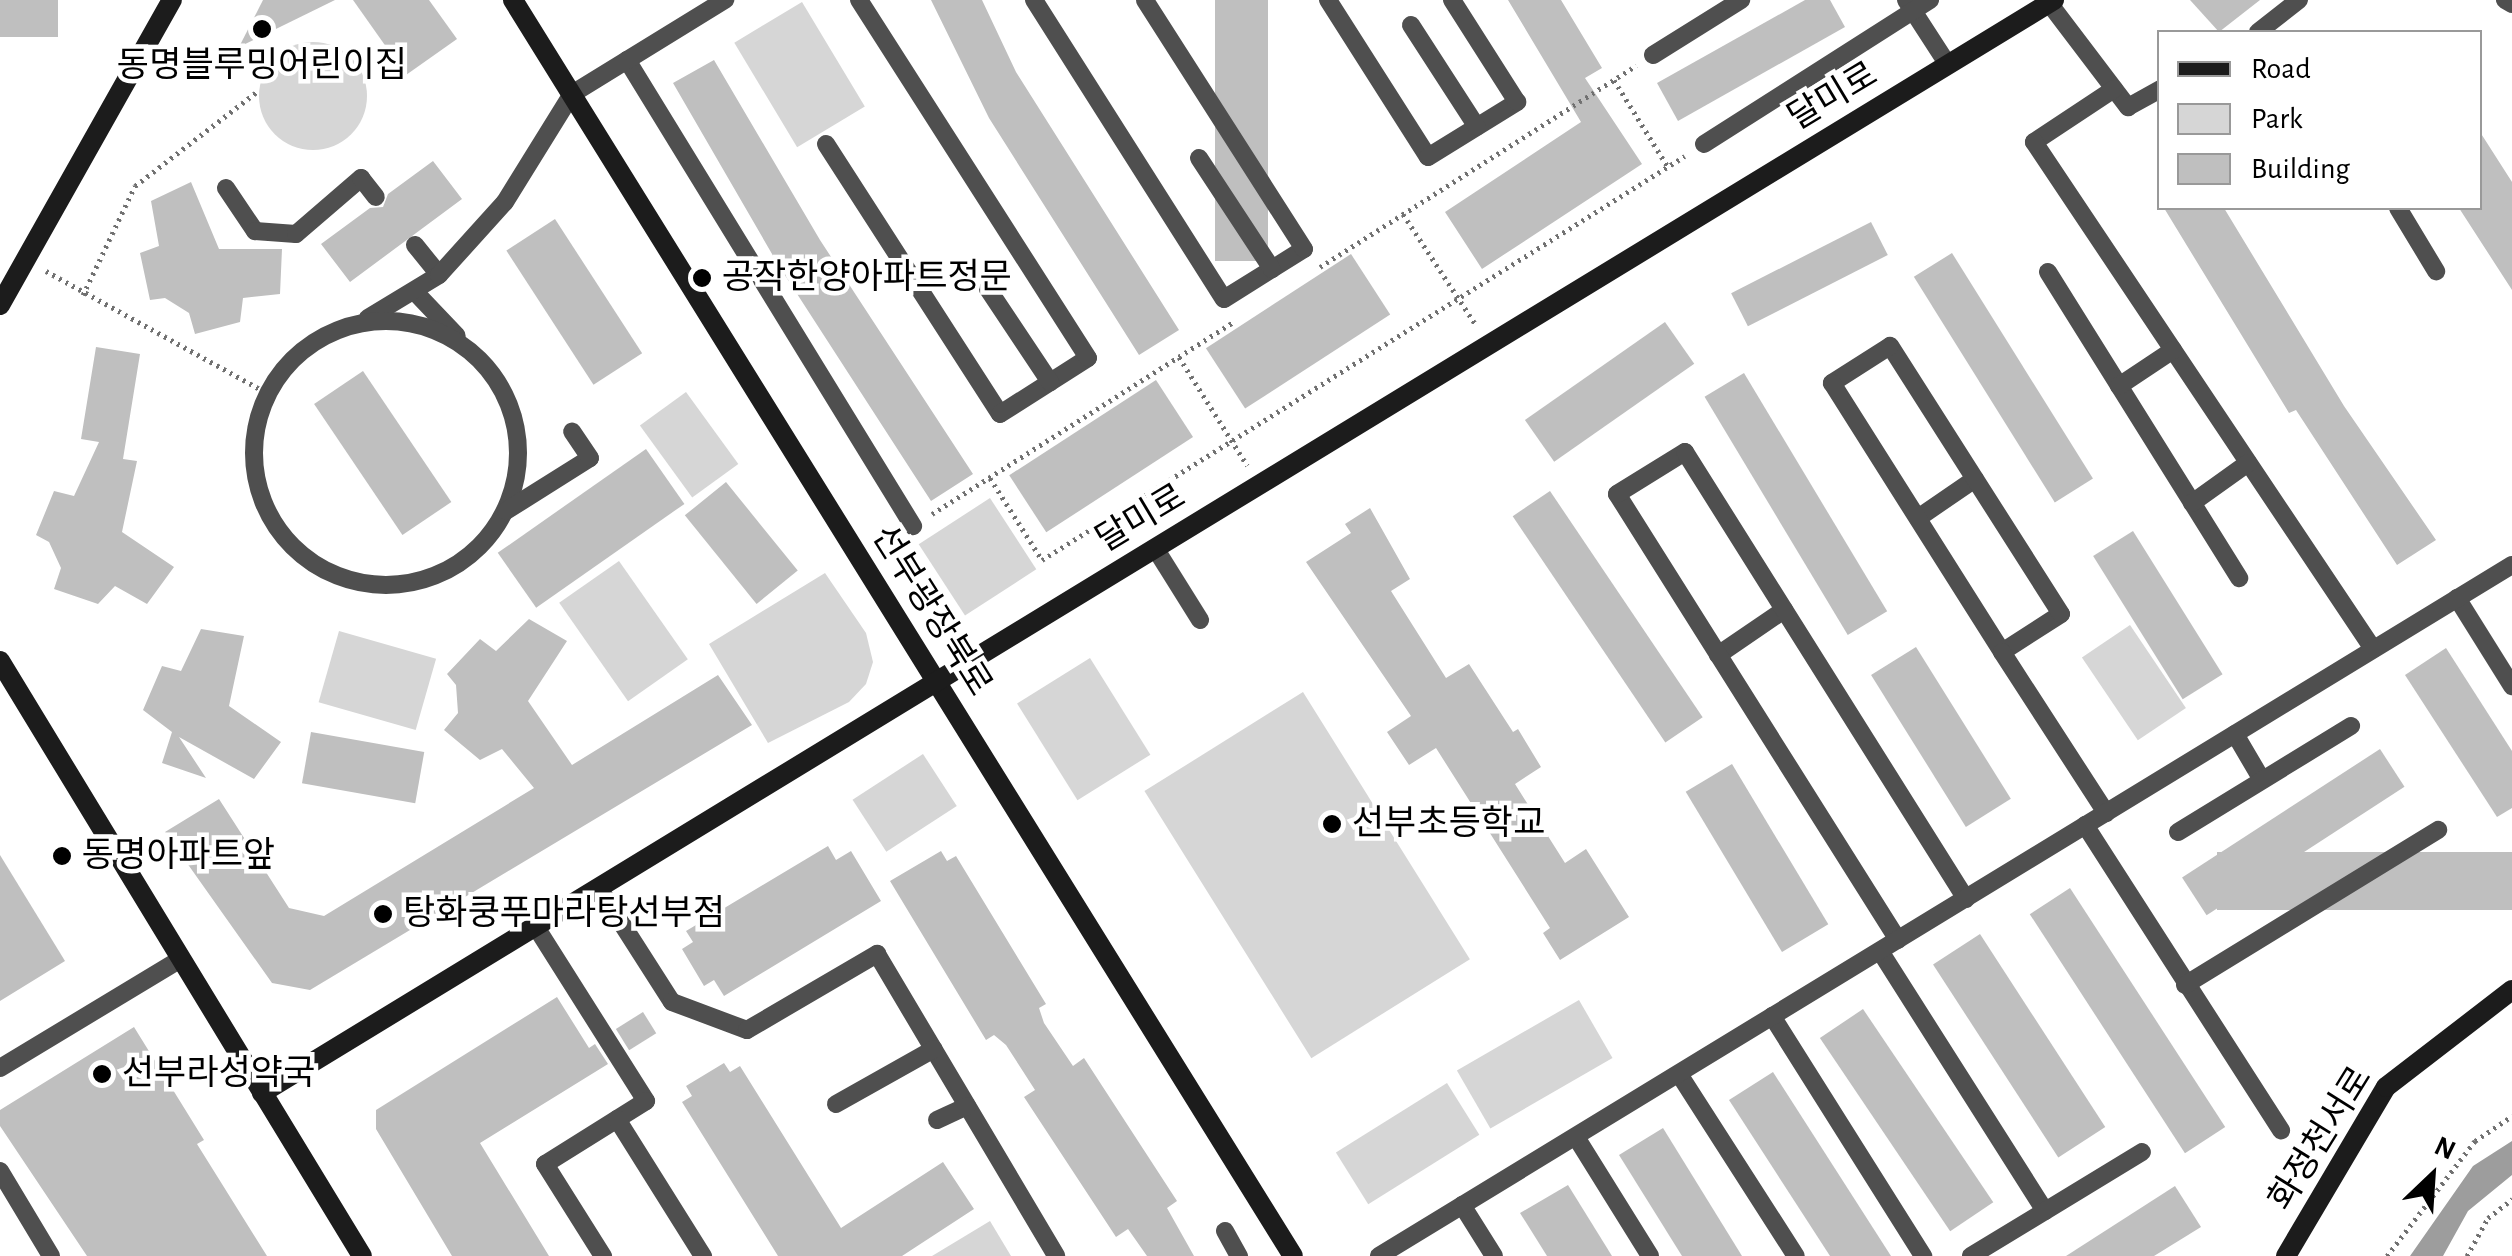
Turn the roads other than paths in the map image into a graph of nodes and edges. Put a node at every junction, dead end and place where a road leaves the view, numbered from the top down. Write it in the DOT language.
graph roads {
  1 [pos="172,0"];
  2 [pos="513,0"];
  3 [pos="725,0"];
  4 [pos="859,0"];
  5 [pos="1034,0"];
  6 [pos="1145,0"];
  7 [pos="1328,0"];
  8 [pos="1452,0"];
  9 [pos="1741,0"];
  10 [pos="1930,0"];
  11 [pos="2298,0"];
  12 [pos="2505,0"];
  13 [pos="2052,1"];
  14 [pos="2512,4"];
  15 [pos="702,6"];
  16 [pos="1909,6"];
  17 [pos="2288,25"];
  18 [pos="1412,26"];
  19 [pos="1654,56"];
  20 [pos="627,60"];
  21 [pos="1948,65"];
  22 [pos="2114,88"];
  23 [pos="2157,91"];
  24 [pos="572,94"];
  25 [pos="1477,127"];
  26 [pos="826,144"];
  27 [pos="1704,144"];
  28 [pos="1199,158"];
  29 [pos="226,188"];
  30 [pos="376,197"];
  31 [pos="2399,210"];
  32 [pos="415,245"];
  33 [pos="1272,269"];
  34 [pos="2048,272"];
  35 [pos="2436,272"];
  36 [pos="438,276"];
  37 [pos="988,289"];
  38 [pos="416,293"];
  39 [pos="0,305"];
  40 [pos="358,322"];
  41 [pos="2173,350"];
  42 [pos="488,368"];
  43 [pos="1050,382"];
  44 [pos="2119,386"];
  45 [pos="572,431"];
  46 [pos="2248,463"];
  47 [pos="1975,480"];
  48 [pos="2192,503"];
  49 [pos="506,510"];
  50 [pos="1918,518"];
  51 [pos="913,526"];
  52 [pos="1155,548"];
  53 [pos="2512,564"];
  54 [pos="2239,578"];
  55 [pos="2456,598"];
  56 [pos="1784,610"];
  57 [pos="1200,620"];
  58 [pos="2373,649"];
  59 [pos="2002,652"];
  60 [pos="1718,655"];
  61 [pos="0,661"];
  62 [pos="936,682"];
  63 [pos="2512,686"];
  64 [pos="2351,726"];
  65 [pos="2235,734"];
  66 [pos="2262,780"];
  67 [pos="2106,812"];
  68 [pos="2085,825"];
  69 [pos="2438,830"];
  70 [pos="2178,832"];
  71 [pos="600,888"];
  72 [pos="1966,899"];
  73 [pos="536,927"];
  74 [pos="1898,940"];
  75 [pos="1880,951"];
  76 [pos="181,958"];
  77 [pos="2185,985"];
  78 [pos="2512,990"];
  79 [pos="1772,1016"];
  80 [pos="934,1049"];
  81 [pos="0,1068"];
  82 [pos="1679,1074"];
  83 [pos="262,1093"];
  84 [pos="836,1104"];
  85 [pos="967,1106"];
  86 [pos="618,1119"];
  87 [pos="937,1120"];
  88 [pos="2281,1130"];
  89 [pos="1576,1136"];
  90 [pos="2142,1152"];
  91 [pos="0,1170"];
  92 [pos="1462,1206"];
  93 [pos="2045,1211"];
  94 [pos="1224,1231"];
  95 [pos="51,1256"];
  96 [pos="362,1256"];
  97 [pos="603,1256"];
  98 [pos="703,1256"];
  99 [pos="1056,1256"];
  100 [pos="1239,1256"];
  101 [pos="1293,1256"];
  102 [pos="1379,1256"];
  103 [pos="1494,1256"];
  104 [pos="1650,1256"];
  105 [pos="1796,1256"];
  106 [pos="1923,1256"];
  107 [pos="1970,1256"];
  108 [pos="2286,1256"];
  1 -- 39 [label="street"];
  2 -- 24 [label="street, 선부광장북로"];
  3 -- 15 [label="lane"];
  4 -- 43 [label="lane"];
  5 -- 33 [label="lane"];
  6 -- 33 [label="lane"];
  7 -- 25 [label="lane"];
  8 -- 25 [label="lane"];
  9 -- 19 [label="lane"];
  10 -- 16 [label="lane"];
  11 -- 17 [label="lane"];
  12 -- 14 [label="lane"];
  13 -- 21 [label="street, 달미로"];
  13 -- 22 [label="lane"];
  15 -- 20 [label="lane"];
  16 -- 21 [label="lane"];
  16 -- 27 [label="lane"];
  18 -- 25 [label="lane"];
  20 -- 24 [label="lane"];
  20 -- 51 [label="lane"];
  21 -- 52 [label="street, 달미로"];
  22 -- 23 [label="lane"];
  22 -- 41 [label="lane"];
  24 -- 36 [label="lane"];
  24 -- 62 [label="street, 선부광장북로"];
  26 -- 43 [label="lane"];
  28 -- 33 [label="lane"];
  29 -- 30 [label="lane"];
  31 -- 35 [label="lane"];
  32 -- 36 [label="lane"];
  34 -- 44 [label="lane"];
  36 -- 38 [label="lane"];
  37 -- 43 [label="lane"];
  38 -- 40 [label="lane"];
  38 -- 42 [label="lane"];
  40 -- 42 [label="lane"];
  40 -- 49 [label="lane"];
  41 -- 44 [label="lane"];
  41 -- 46 [label="lane"];
  42 -- 49 [label="lane"];
  44 -- 48 [label="lane"];
  45 -- 49 [label="lane"];
  46 -- 48 [label="lane"];
  46 -- 58 [label="lane"];
  47 -- 50 [label="lane"];
  47 -- 50 [label="lane"];
  47 -- 59 [label="lane"];
  48 -- 54 [label="lane"];
  50 -- 59 [label="lane"];
  52 -- 57 [label="lane"];
  52 -- 62 [label="street, 달미로"];
  53 -- 55 [label="lane"];
  55 -- 58 [label="lane"];
  55 -- 63 [label="lane"];
  56 -- 60 [label="lane"];
  56 -- 60 [label="lane"];
  56 -- 72 [label="lane"];
  58 -- 65 [label="lane"];
  59 -- 67 [label="lane"];
  60 -- 74 [label="lane"];
  61 -- 76 [label="street"];
  62 -- 71 [label="street, 달미로"];
  62 -- 101 [label="street, 선부광장북로"];
  64 -- 66 [label="lane"];
  65 -- 66 [label="lane"];
  65 -- 67 [label="lane"];
  66 -- 70 [label="lane"];
  67 -- 68 [label="lane"];
  68 -- 72 [label="lane"];
  68 -- 77 [label="lane"];
  69 -- 77 [label="lane"];
  71 -- 73 [label="street, 달미로"];
  71 -- 80 [label="lane"];
  72 -- 74 [label="lane"];
  73 -- 83 [label="street, 달미로"];
  73 -- 86 [label="lane"];
  74 -- 75 [label="lane"];
  75 -- 79 [label="lane"];
  75 -- 93 [label="lane"];
  76 -- 81 [label="lane"];
  76 -- 83 [label="street"];
  77 -- 88 [label="lane"];
  78 -- 108 [label="street, 화정천서로"];
  79 -- 82 [label="lane"];
  79 -- 106 [label="lane"];
  80 -- 84 [label="lane"];
  80 -- 85 [label="lane"];
  82 -- 89 [label="lane"];
  82 -- 105 [label="lane"];
  83 -- 96 [label="street"];
  85 -- 87 [label="lane"];
  85 -- 99 [label="lane"];
  86 -- 97 [label="lane"];
  86 -- 98 [label="lane"];
  89 -- 92 [label="lane"];
  89 -- 104 [label="lane"];
  90 -- 93 [label="lane"];
  91 -- 95 [label="lane"];
  92 -- 102 [label="lane"];
  92 -- 103 [label="lane"];
  93 -- 107 [label="lane"];
  94 -- 100 [label="lane"];
}
